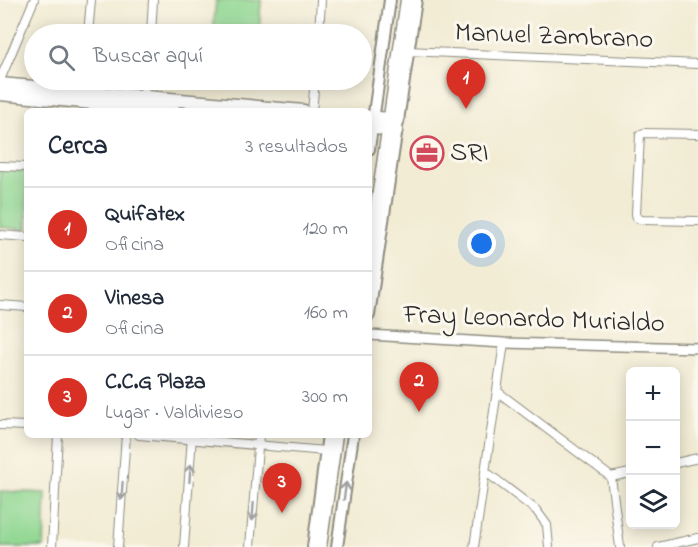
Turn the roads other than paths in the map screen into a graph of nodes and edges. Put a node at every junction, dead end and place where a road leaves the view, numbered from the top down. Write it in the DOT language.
graph roads {
  1 [pos="33,0"];
  2 [pos="91,0"];
  3 [pos="153,0"];
  4 [pos="321,0"];
  5 [pos="390,0"];
  6 [pos="399,0"];
  7 [pos="407,0"];
  8 [pos="416,0"];
  9 [pos="89,24"];
  10 [pos="152,24"];
  11 [pos="320,24"];
  12 [pos="408,51"];
  13 [pos="698,64"];
  14 [pos="0,82"];
  15 [pos="24,88"];
  16 [pos="33,90"];
  17 [pos="144,90"];
  18 [pos="314,90"];
  19 [pos="41,92"];
  20 [pos="0,94"];
  21 [pos="83,96"];
  22 [pos="143,97"];
  23 [pos="128,100"];
  24 [pos="162,108"];
  25 [pos="269,108"];
  26 [pos="312,108"];
  27 [pos="381,124"];
  28 [pos="698,134"];
  29 [pos="372,142"];
  30 [pos="0,166"];
  31 [pos="24,167"];
  32 [pos="372,186"];
  33 [pos="698,221"];
  34 [pos="372,226"];
  35 [pos="0,235"];
  36 [pos="24,237"];
  37 [pos="372,267"];
  38 [pos="0,305"];
  39 [pos="24,307"];
  40 [pos="372,335"];
  41 [pos="504,343"];
  42 [pos="698,348"];
  43 [pos="498,392"];
  44 [pos="0,425"];
  45 [pos="24,426"];
  46 [pos="58,438"];
  47 [pos="126,438"];
  48 [pos="192,438"];
  49 [pos="259,438"];
  50 [pos="328,438"];
  51 [pos="336,438"];
  52 [pos="343,438"];
  53 [pos="353,438"];
  54 [pos="258,445"];
  55 [pos="326,451"];
  56 [pos="698,458"];
  57 [pos="680,462"];
  58 [pos="486,472"];
  59 [pos="626,474"];
  60 [pos="611,477"];
  61 [pos="698,538"];
  62 [pos="52,547"];
  63 [pos="118,547"];
  64 [pos="184,547"];
  65 [pos="250,547"];
  66 [pos="313,547"];
  67 [pos="320,547"];
  68 [pos="327,547"];
  69 [pos="337,547"];
  70 [pos="474,547"];
  71 [pos="549,547"];
  72 [pos="620,547"];
  73 [pos="658,547"];
  1 -- 14 [label="street"];
  2 -- 9 [label="street"];
  3 -- 10 [label="street"];
  4 -- 11 [label="street"];
  5 -- 27 [label="main road"];
  6 -- 27 [label="main road"];
  7 -- 27 [label="main road"];
  8 -- 12 [label="main road"];
  12 -- 13 [label="street, Manuel Zambrano"];
  12 -- 27 [label="main road"];
  14 -- 15 [label="main road"];
  16 -- 19 [label="main road"];
  17 -- 22 [label="street"];
  18 -- 26 [label="street"];
  19 -- 20 [label="main road"];
  19 -- 21 [label="main road"];
  21 -- 23 [label="main road"];
  22 -- 23 [label="main road"];
  22 -- 25 [label="main road"];
  23 -- 24 [label="main road"];
  27 -- 29 [label="main road"];
  27 -- 32 [label="main road"];
  27 -- 34 [label="main road"];
  27 -- 37 [label="main road"];
  28 -- 33 [label="street"];
  30 -- 31 [label="street"];
  35 -- 36 [label="street"];
  38 -- 39 [label="street"];
  40 -- 41 [label="street, Fray Leonardo Murialdo"];
  41 -- 42 [label="street, Fray Leonardo Murialdo"];
  41 -- 43 [label="street"];
  43 -- 58 [label="street"];
  43 -- 60 [label="street"];
  44 -- 45 [label="street"];
  46 -- 62 [label="street"];
  47 -- 63 [label="street, one-way"];
  48 -- 54 [label="street"];
  64 -- 48 [label="street, one-way"];
  49 -- 54 [label="street"];
  50 -- 55 [label="main road"];
  51 -- 67 [label="main road"];
  52 -- 68 [label="main road"];
  69 -- 53 [label="main road, one-way"];
  54 -- 55 [label="street"];
  54 -- 65 [label="street, one-way"];
  55 -- 66 [label="main road"];
  56 -- 57 [label="street"];
  58 -- 70 [label="street"];
  58 -- 71 [label="street"];
  59 -- 60 [label="street"];
  60 -- 72 [label="street"];
  61 -- 73 [label="street"];
}
